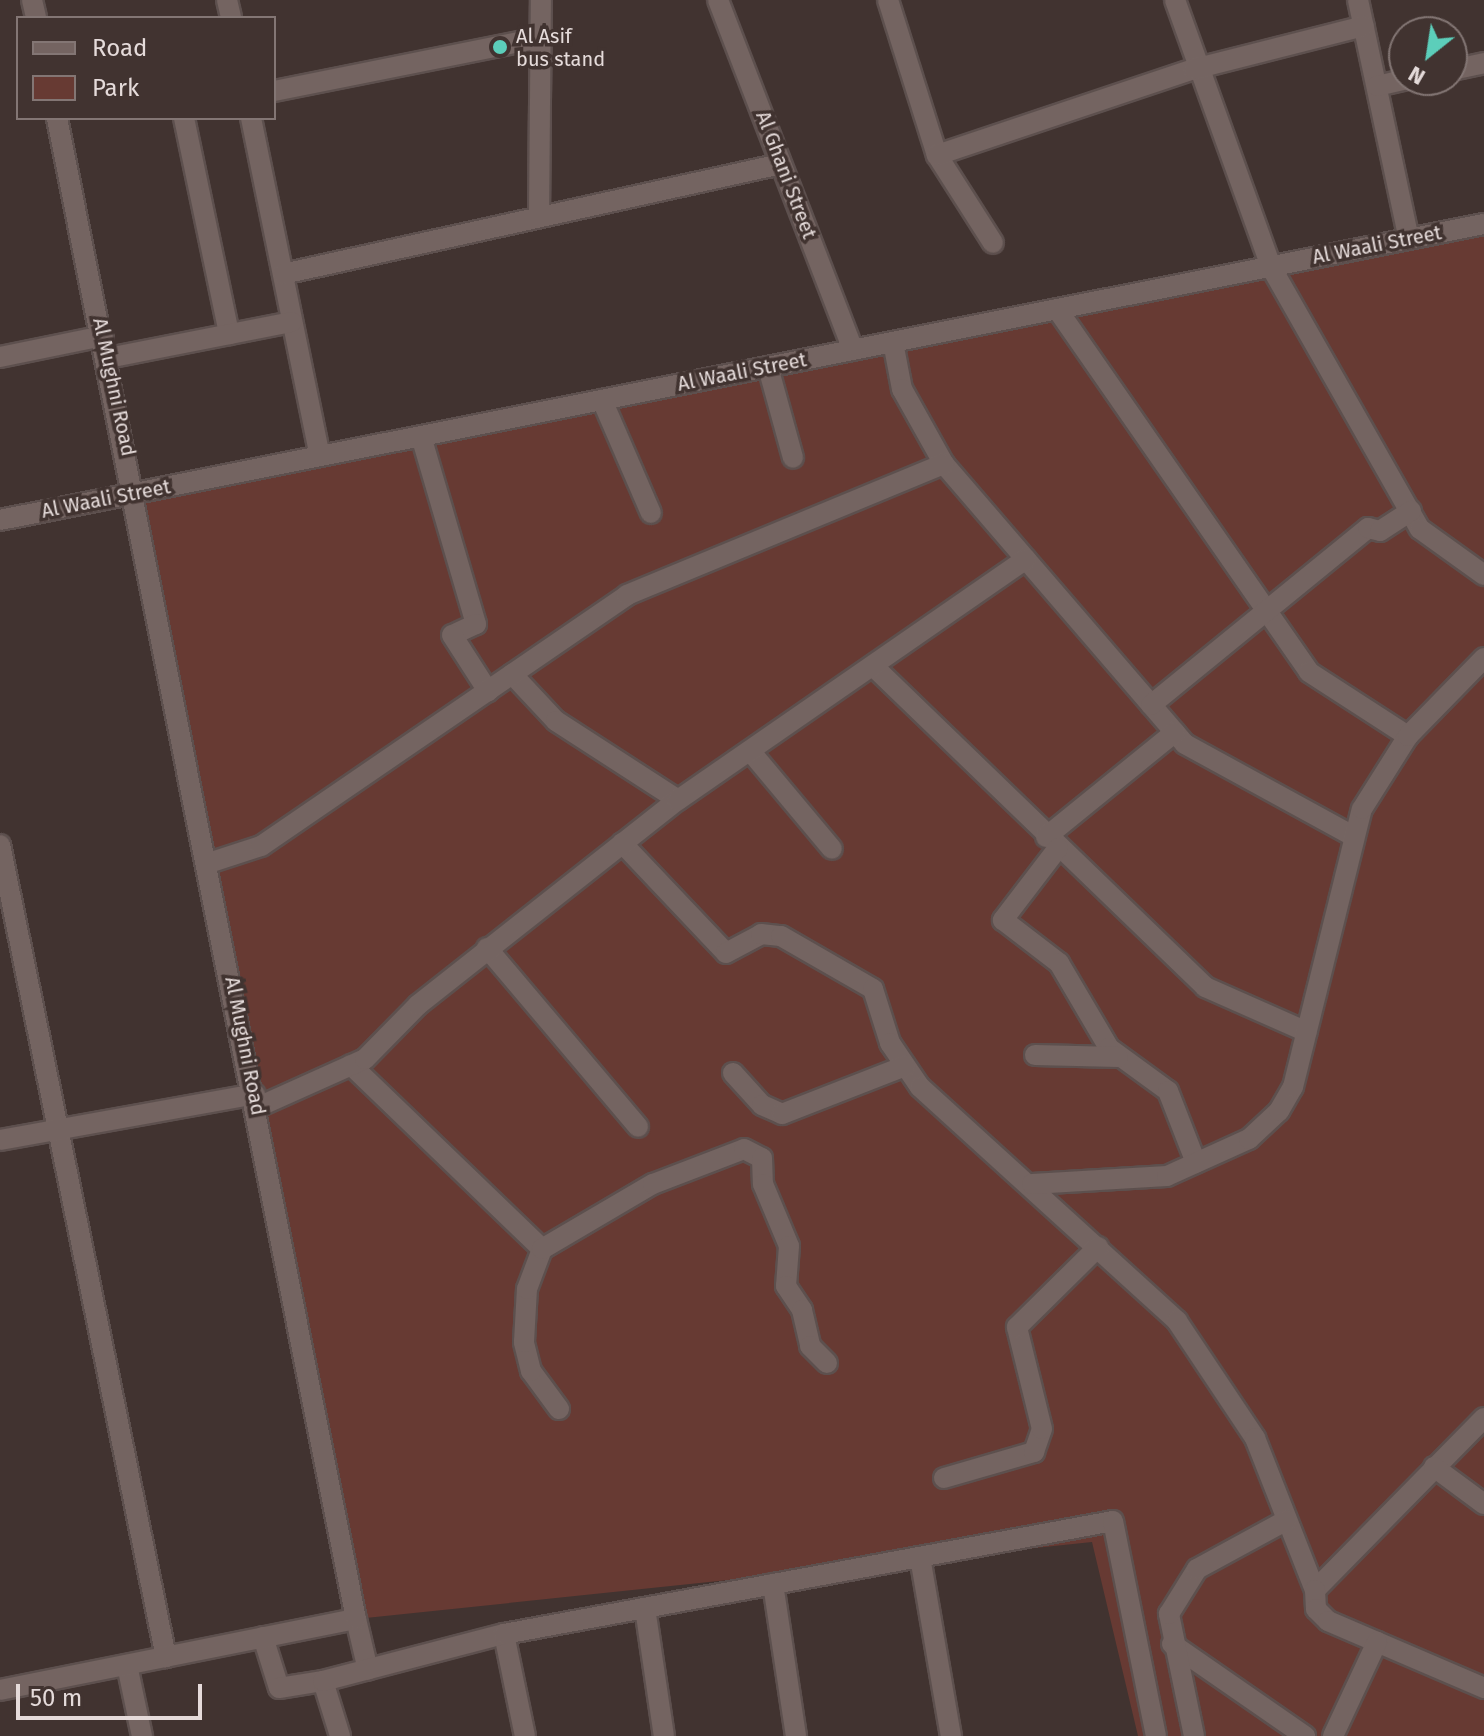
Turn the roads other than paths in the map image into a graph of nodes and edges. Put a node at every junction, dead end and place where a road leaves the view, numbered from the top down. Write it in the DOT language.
graph roads {
  1 [pos="541,0"];
  2 [pos="718,0"];
  3 [pos="888,0"];
  4 [pos="1175,0"];
  5 [pos="1358,0"];
  6 [pos="1364,26"];
  7 [pos="544,37"];
  8 [pos="1194,69"];
  9 [pos="1388,84"];
  10 [pos="1377,86"];
  11 [pos="276,91"];
  12 [pos="57,120"];
  13 [pos="184,120"];
  14 [pos="251,120"];
  15 [pos="937,155"];
  16 [pos="781,164"];
  17 [pos="539,217"];
  18 [pos="1484,224"];
  19 [pos="1409,239"];
  20 [pos="993,243"];
  21 [pos="1271,267"];
  22 [pos="283,274"];
  23 [pos="1057,309"];
  24 [pos="292,322"];
  25 [pos="229,334"];
  26 [pos="103,336"];
  27 [pos="893,342"];
  28 [pos="853,350"];
  29 [pos="0,357"];
  30 [pos="108,358"];
  31 [pos="768,367"];
  32 [pos="602,400"];
  33 [pos="421,436"];
  34 [pos="320,456"];
  35 [pos="793,458"];
  36 [pos="944,464"];
  37 [pos="136,493"];
  38 [pos="1411,511"];
  39 [pos="651,513"];
  40 [pos="0,520"];
  41 [pos="1026,559"];
  42 [pos="1484,575"];
  43 [pos="1268,612"];
  44 [pos="1484,658"];
  45 [pos="873,666"];
  46 [pos="512,674"];
  47 [pos="488,691"];
  48 [pos="1151,705"];
  49 [pos="1175,732"];
  50 [pos="1408,736"];
  51 [pos="751,752"];
  52 [pos="678,800"];
  53 [pos="1353,836"];
  54 [pos="1052,842"];
  55 [pos="622,843"];
  56 [pos="0,845"];
  57 [pos="832,849"];
  58 [pos="209,863"];
  59 [pos="487,948"];
  60 [pos="1307,1032"];
  61 [pos="1035,1055"];
  62 [pos="1118,1057"];
  63 [pos="351,1065"];
  64 [pos="905,1066"];
  65 [pos="733,1073"];
  66 [pos="256,1100"];
  67 [pos="638,1127"];
  68 [pos="58,1130"];
  69 [pos="0,1140"];
  70 [pos="1196,1163"];
  71 [pos="1032,1184"];
  72 [pos="1098,1247"];
  73 [pos="542,1249"];
  74 [pos="827,1363"];
  75 [pos="559,1409"];
  76 [pos="1484,1418"];
  77 [pos="1434,1467"];
  78 [pos="944,1478"];
  79 [pos="1484,1504"];
  80 [pos="1287,1520"];
  81 [pos="920,1557"];
  82 [pos="773,1584"];
  83 [pos="1315,1590"];
  84 [pos="645,1608"];
  85 [pos="356,1619"];
  86 [pos="504,1634"];
  87 [pos="263,1637"];
  88 [pos="1377,1642"];
  89 [pos="1172,1644"];
  90 [pos="166,1657"];
  91 [pos="127,1665"];
  92 [pos="368,1670"];
  93 [pos="323,1681"];
  94 [pos="1484,1688"];
  95 [pos="0,1690"];
  96 [pos="142,1736"];
  97 [pos="340,1736"];
  98 [pos="525,1736"];
  99 [pos="664,1736"];
  100 [pos="796,1736"];
  101 [pos="951,1736"];
  102 [pos="1156,1736"];
  103 [pos="1194,1736"];
  104 [pos="1305,1736"];
  105 [pos="1333,1736"];
  1 -- 7 [label="street"];
  2 -- 16 [label="street, Al Ghani Street"];
  3 -- 15 [label="street"];
  4 -- 8 [label="street"];
  5 -- 6 [label="street"];
  6 -- 8 [label="street"];
  6 -- 10 [label="street"];
  7 -- 11 [label="street"];
  7 -- 17 [label="street"];
  8 -- 15 [label="street"];
  8 -- 21 [label="street"];
  9 -- 10 [label="street"];
  10 -- 19 [label="street"];
  12 -- 26 [label="street, Al Mughni Road"];
  13 -- 25 [label="street"];
  14 -- 22 [label="street"];
  15 -- 20 [label="street"];
  16 -- 17 [label="street"];
  16 -- 28 [label="street, Al Ghani Street"];
  17 -- 22 [label="street"];
  18 -- 19 [label="street, Al Waali Street"];
  19 -- 21 [label="street, Al Waali Street"];
  21 -- 23 [label="street, Al Waali Street"];
  21 -- 38 [label="street"];
  22 -- 24 [label="street"];
  23 -- 27 [label="street, Al Waali Street"];
  23 -- 43 [label="street"];
  24 -- 25 [label="street"];
  24 -- 34 [label="street"];
  25 -- 30 [label="street"];
  26 -- 29 [label="street"];
  26 -- 30 [label="street, Al Mughni Road"];
  27 -- 28 [label="street, Al Waali Street"];
  27 -- 36 [label="street"];
  28 -- 31 [label="street, Al Waali Street"];
  30 -- 37 [label="street, Al Mughni Road"];
  31 -- 32 [label="street, Al Waali Street"];
  31 -- 35 [label="street"];
  32 -- 33 [label="street, Al Waali Street"];
  32 -- 39 [label="street"];
  33 -- 34 [label="street, Al Waali Street"];
  33 -- 47 [label="street"];
  34 -- 37 [label="street, Al Waali Street"];
  36 -- 41 [label="street"];
  36 -- 46 [label="street"];
  37 -- 40 [label="street, Al Waali Street"];
  37 -- 58 [label="street, Al Mughni Road"];
  38 -- 42 [label="street"];
  38 -- 43 [label="street"];
  41 -- 45 [label="street"];
  41 -- 48 [label="street"];
  43 -- 48 [label="street"];
  43 -- 50 [label="street"];
  44 -- 50 [label="street"];
  45 -- 51 [label="street"];
  45 -- 54 [label="street"];
  46 -- 47 [label="street"];
  46 -- 52 [label="street"];
  47 -- 58 [label="street"];
  48 -- 49 [label="street"];
  49 -- 53 [label="street"];
  49 -- 54 [label="street"];
  50 -- 53 [label="street"];
  51 -- 52 [label="street"];
  51 -- 57 [label="street"];
  52 -- 55 [label="street"];
  53 -- 60 [label="street"];
  54 -- 60 [label="street"];
  54 -- 62 [label="street"];
  55 -- 59 [label="street"];
  55 -- 64 [label="street"];
  56 -- 68 [label="street"];
  58 -- 66 [label="street, Al Mughni Road"];
  59 -- 63 [label="street"];
  59 -- 67 [label="street"];
  60 -- 70 [label="street"];
  61 -- 62 [label="street"];
  62 -- 70 [label="street"];
  63 -- 66 [label="street"];
  63 -- 73 [label="street"];
  64 -- 65 [label="street"];
  64 -- 71 [label="street"];
  66 -- 68 [label="street"];
  66 -- 85 [label="street, Al Mughni Road"];
  68 -- 69 [label="street"];
  68 -- 90 [label="street"];
  70 -- 71 [label="street"];
  71 -- 72 [label="street"];
  72 -- 78 [label="street"];
  72 -- 80 [label="street"];
  73 -- 74 [label="street"];
  73 -- 75 [label="street"];
  76 -- 77 [label="street"];
  77 -- 79 [label="street"];
  77 -- 83 [label="street"];
  80 -- 83 [label="street"];
  80 -- 89 [label="street"];
  81 -- 82 [label="street"];
  81 -- 101 [label="street"];
  81 -- 102 [label="street"];
  82 -- 84 [label="street"];
  82 -- 100 [label="street"];
  83 -- 88 [label="street"];
  84 -- 86 [label="street"];
  84 -- 99 [label="street"];
  85 -- 87 [label="street"];
  85 -- 92 [label="street, Al Mughni Road"];
  86 -- 92 [label="street"];
  86 -- 98 [label="street"];
  87 -- 90 [label="street"];
  87 -- 93 [label="street"];
  88 -- 94 [label="street"];
  88 -- 105 [label="street"];
  89 -- 103 [label="street"];
  89 -- 104 [label="street"];
  90 -- 91 [label="street"];
  91 -- 95 [label="street"];
  91 -- 96 [label="street"];
  92 -- 93 [label="street"];
  93 -- 97 [label="street"];
}
